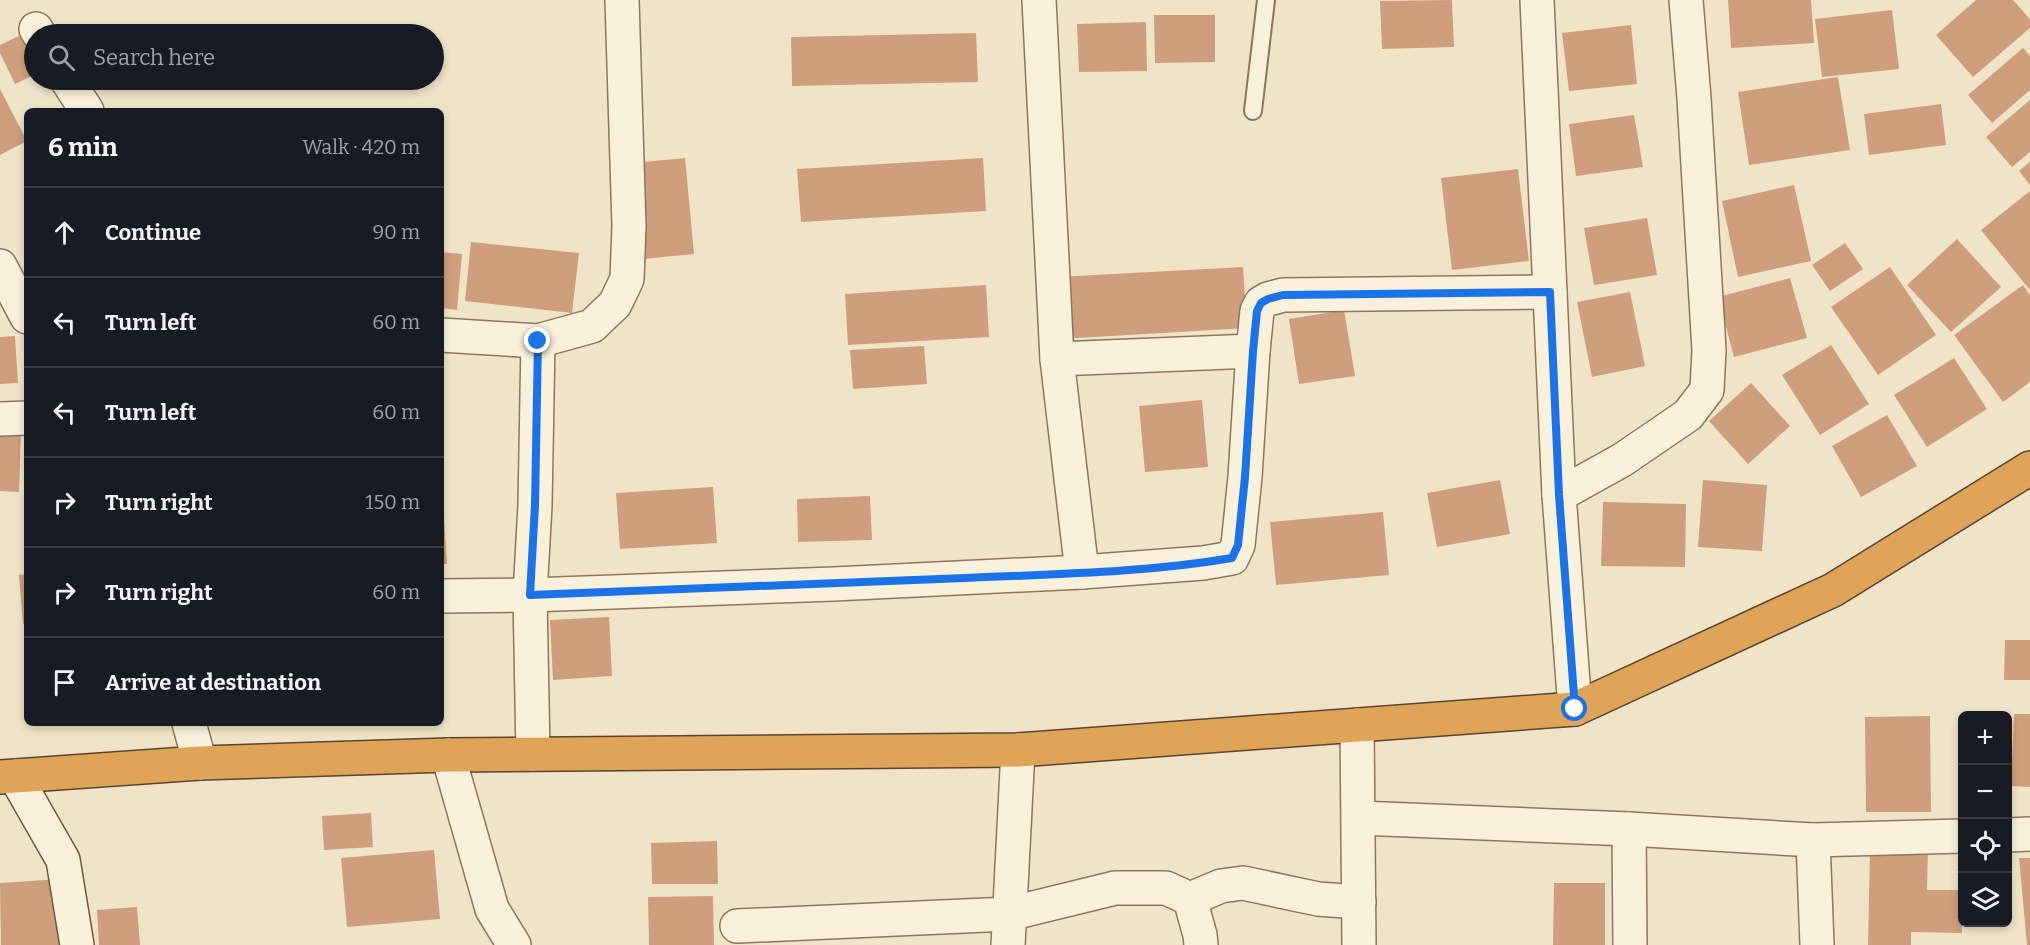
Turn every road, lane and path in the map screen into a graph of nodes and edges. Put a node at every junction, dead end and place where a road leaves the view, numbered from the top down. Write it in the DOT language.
graph roads {
  1 [pos="622,0"];
  2 [pos="1039,0"];
  3 [pos="1266,0"];
  4 [pos="1537,0"];
  5 [pos="1686,0"];
  6 [pos="73,90"];
  7 [pos="85,108"];
  8 [pos="1253,111"];
  9 [pos="0,266"];
  10 [pos="1550,292"];
  11 [pos="24,311"];
  12 [pos="444,335"];
  13 [pos="538,341"];
  14 [pos="1253,351"];
  15 [pos="1057,359"];
  16 [pos="24,418"];
  17 [pos="0,419"];
  18 [pos="2030,468"];
  19 [pos="1559,495"];
  20 [pos="1082,572"];
  21 [pos="530,595"];
  22 [pos="444,596"];
  23 [pos="1575,709"];
  24 [pos="1357,725"];
  25 [pos="190,726"];
  26 [pos="1018,750"];
  27 [pos="533,754"];
  28 [pos="448,755"];
  29 [pos="200,762"];
  30 [pos="7,777"];
  31 [pos="1359,818"];
  32 [pos="1629,829"];
  33 [pos="2030,834"];
  34 [pos="2012,835"];
  35 [pos="1958,836"];
  36 [pos="1813,840"];
  37 [pos="1190,899"];
  38 [pos="1359,902"];
  39 [pos="737,926"];
  40 [pos="1008,929"];
  41 [pos="77,945"];
  42 [pos="514,945"];
  43 [pos="1201,945"];
  44 [pos="1359,945"];
  45 [pos="1630,945"];
  46 [pos="1817,945"];
  1 -- 13 [label="street"];
  2 -- 15 [label="street"];
  3 -- 8 [label="lane"];
  4 -- 10 [label="street"];
  5 -- 19 [label="street"];
  6 -- 7 [label="street"];
  9 -- 11 [label="street"];
  10 -- 14 [label="street"];
  10 -- 19 [label="street"];
  12 -- 13 [label="street"];
  13 -- 21 [label="street"];
  14 -- 15 [label="street"];
  14 -- 20 [label="street"];
  15 -- 20 [label="street"];
  16 -- 17 [label="street"];
  18 -- 23 [label="highway"];
  19 -- 23 [label="street"];
  20 -- 21 [label="street"];
  21 -- 22 [label="street"];
  21 -- 27 [label="street"];
  23 -- 24 [label="highway"];
  24 -- 26 [label="highway"];
  24 -- 31 [label="street"];
  25 -- 29 [label="street"];
  26 -- 27 [label="highway"];
  26 -- 40 [label="street"];
  27 -- 28 [label="highway"];
  28 -- 29 [label="highway"];
  28 -- 42 [label="street"];
  29 -- 30 [label="highway"];
  30 -- 41 [label="street"];
  31 -- 32 [label="street"];
  31 -- 38 [label="street"];
  32 -- 36 [label="street"];
  32 -- 45 [label="street"];
  33 -- 34 [label="street"];
  35 -- 36 [label="street"];
  36 -- 46 [label="street"];
  37 -- 38 [label="street"];
  37 -- 40 [label="street"];
  37 -- 43 [label="street"];
  38 -- 44 [label="street"];
  39 -- 40 [label="street"];
}
